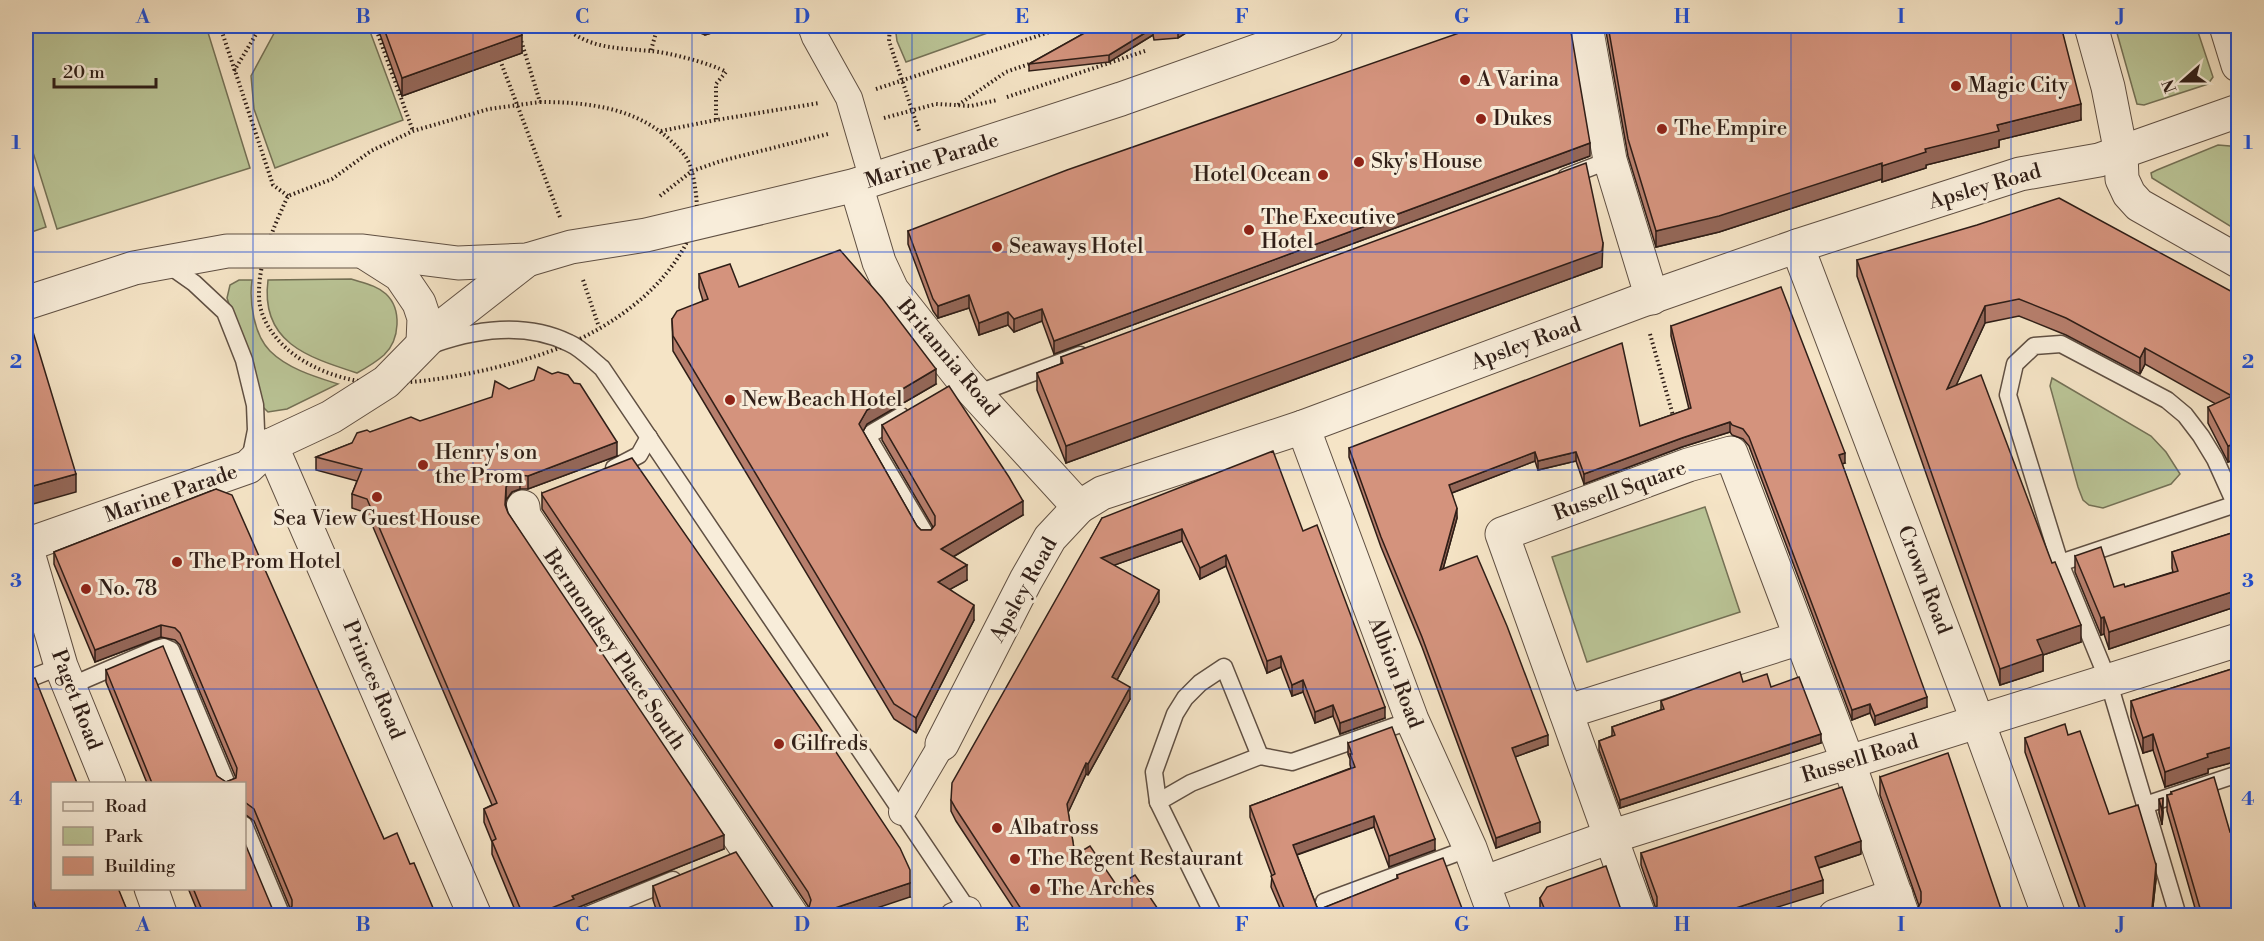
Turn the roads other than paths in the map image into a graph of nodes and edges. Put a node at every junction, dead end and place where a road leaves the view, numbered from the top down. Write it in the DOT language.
graph roads {
  1 [pos="811,26"];
  2 [pos="1328,26"];
  3 [pos="1586,26"];
  4 [pos="2091,26"];
  5 [pos="2226,26"];
  6 [pos="2238,65"];
  7 [pos="2238,111"];
  8 [pos="2121,153"];
  9 [pos="1610,160"];
  10 [pos="1554,181"];
  11 [pos="864,183"];
  12 [pos="1797,246"];
  13 [pos="363,251"];
  14 [pos="527,260"];
  15 [pos="2238,261"];
  16 [pos="166,264"];
  17 [pos="1646,300"];
  18 [pos="26,303"];
  19 [pos="420,347"];
  20 [pos="1098,349"];
  21 [pos="964,386"];
  22 [pos="913,409"];
  23 [pos="1303,427"];
  24 [pos="649,437"];
  25 [pos="260,456"];
  26 [pos="594,475"];
  27 [pos="532,501"];
  28 [pos="1079,507"];
  29 [pos="2237,507"];
  30 [pos="927,535"];
  31 [pos="26,546"];
  32 [pos="2060,562"];
  33 [pos="1800,638"];
  34 [pos="2238,640"];
  35 [pos="65,676"];
  36 [pos="26,680"];
  37 [pos="2108,680"];
  38 [pos="1566,712"];
  39 [pos="1412,720"];
  40 [pos="1978,722"];
  41 [pos="942,744"];
  42 [pos="1260,756"];
  43 [pos="1848,763"];
  44 [pos="2238,774"];
  45 [pos="109,782"];
  46 [pos="227,782"];
  47 [pos="1158,802"];
  48 [pos="2145,805"];
  49 [pos="902,812"];
  50 [pos="246,830"];
  51 [pos="1610,837"];
  52 [pos="1470,848"];
  53 [pos="683,876"];
  54 [pos="1483,883"];
  55 [pos="152,890"];
  56 [pos="1324,902"];
  57 [pos="1900,905"];
  58 [pos="964,913"];
  59 [pos="161,915"];
  60 [pos="282,915"];
  61 [pos="475,915"];
  62 [pos="585,915"];
  63 [pos="792,915"];
  64 [pos="1214,915"];
  65 [pos="1495,915"];
  66 [pos="1639,915"];
  67 [pos="1835,915"];
  68 [pos="2049,915"];
  69 [pos="2178,915"];
  1 -- 11 [label="street"];
  2 -- 11 [label="street, Marine Parade"];
  3 -- 9 [label="street"];
  4 -- 8 [label="street"];
  5 -- 6 [label="street"];
  7 -- 8 [label="street, Apsley Road"];
  8 -- 12 [label="street, Apsley Road"];
  8 -- 15 [label="street"];
  9 -- 10 [label="lane"];
  9 -- 17 [label="street"];
  11 -- 14 [label="street, Marine Parade"];
  11 -- 21 [label="street, Britannia Road"];
  12 -- 17 [label="street, Apsley Road"];
  12 -- 40 [label="street, Crown Road"];
  13 -- 14 [label="street, Marine Parade"];
  13 -- 16 [label="street, Marine Parade"];
  13 -- 19 [label="street"];
  14 -- 19 [label="street, Marine Parade"];
  16 -- 18 [label="street, Marine Parade"];
  16 -- 25 [label="lane"];
  17 -- 23 [label="street, Apsley Road"];
  19 -- 24 [label="lane"];
  19 -- 25 [label="street, Marine Parade"];
  20 -- 21 [label="lane"];
  21 -- 28 [label="street, Britannia Road"];
  22 -- 30 [label="lane"];
  23 -- 28 [label="street, Apsley Road"];
  23 -- 39 [label="street, Albion Road"];
  24 -- 26 [label="lane"];
  24 -- 49 [label="lane"];
  25 -- 31 [label="street, Marine Parade"];
  25 -- 61 [label="street, Princes Road"];
  27 -- 63 [label="street, Bermondsey Place South"];
  28 -- 41 [label="street, Apsley Road"];
  29 -- 32 [label="lane"];
  29 -- 32 [label="lane"];
  31 -- 35 [label="street, Paget Road"];
  32 -- 37 [label="lane"];
  33 -- 38 [label="street"];
  33 -- 38 [label="street, Russell Square"];
  33 -- 43 [label="street, Russell Square"];
  34 -- 37 [label="street, Russell Road"];
  35 -- 36 [label="lane"];
  35 -- 45 [label="street, Paget Road"];
  35 -- 46 [label="lane"];
  37 -- 40 [label="street, Russell Road"];
  37 -- 48 [label="lane"];
  38 -- 51 [label="street, Russell Square"];
  39 -- 42 [label="lane"];
  39 -- 52 [label="street, Albion Road"];
  40 -- 43 [label="street, Russell Road"];
  40 -- 68 [label="street, Crown Road"];
  41 -- 49 [label="street"];
  42 -- 47 [label="lane"];
  42 -- 47 [label="lane"];
  43 -- 51 [label="street, Russell Road"];
  43 -- 57 [label="street, Russell Square"];
  44 -- 48 [label="lane"];
  47 -- 64 [label="lane"];
  48 -- 69 [label="lane"];
  49 -- 58 [label="lane"];
  50 -- 60 [label="lane"];
  51 -- 54 [label="street, Russell Road"];
  51 -- 66 [label="street, Russell Square"];
  52 -- 54 [label="street, Albion Road"];
  52 -- 56 [label="lane"];
  53 -- 62 [label="lane"];
  54 -- 65 [label="street, Albion Road"];
  55 -- 59 [label="street"];
  57 -- 67 [label="street"];
}
